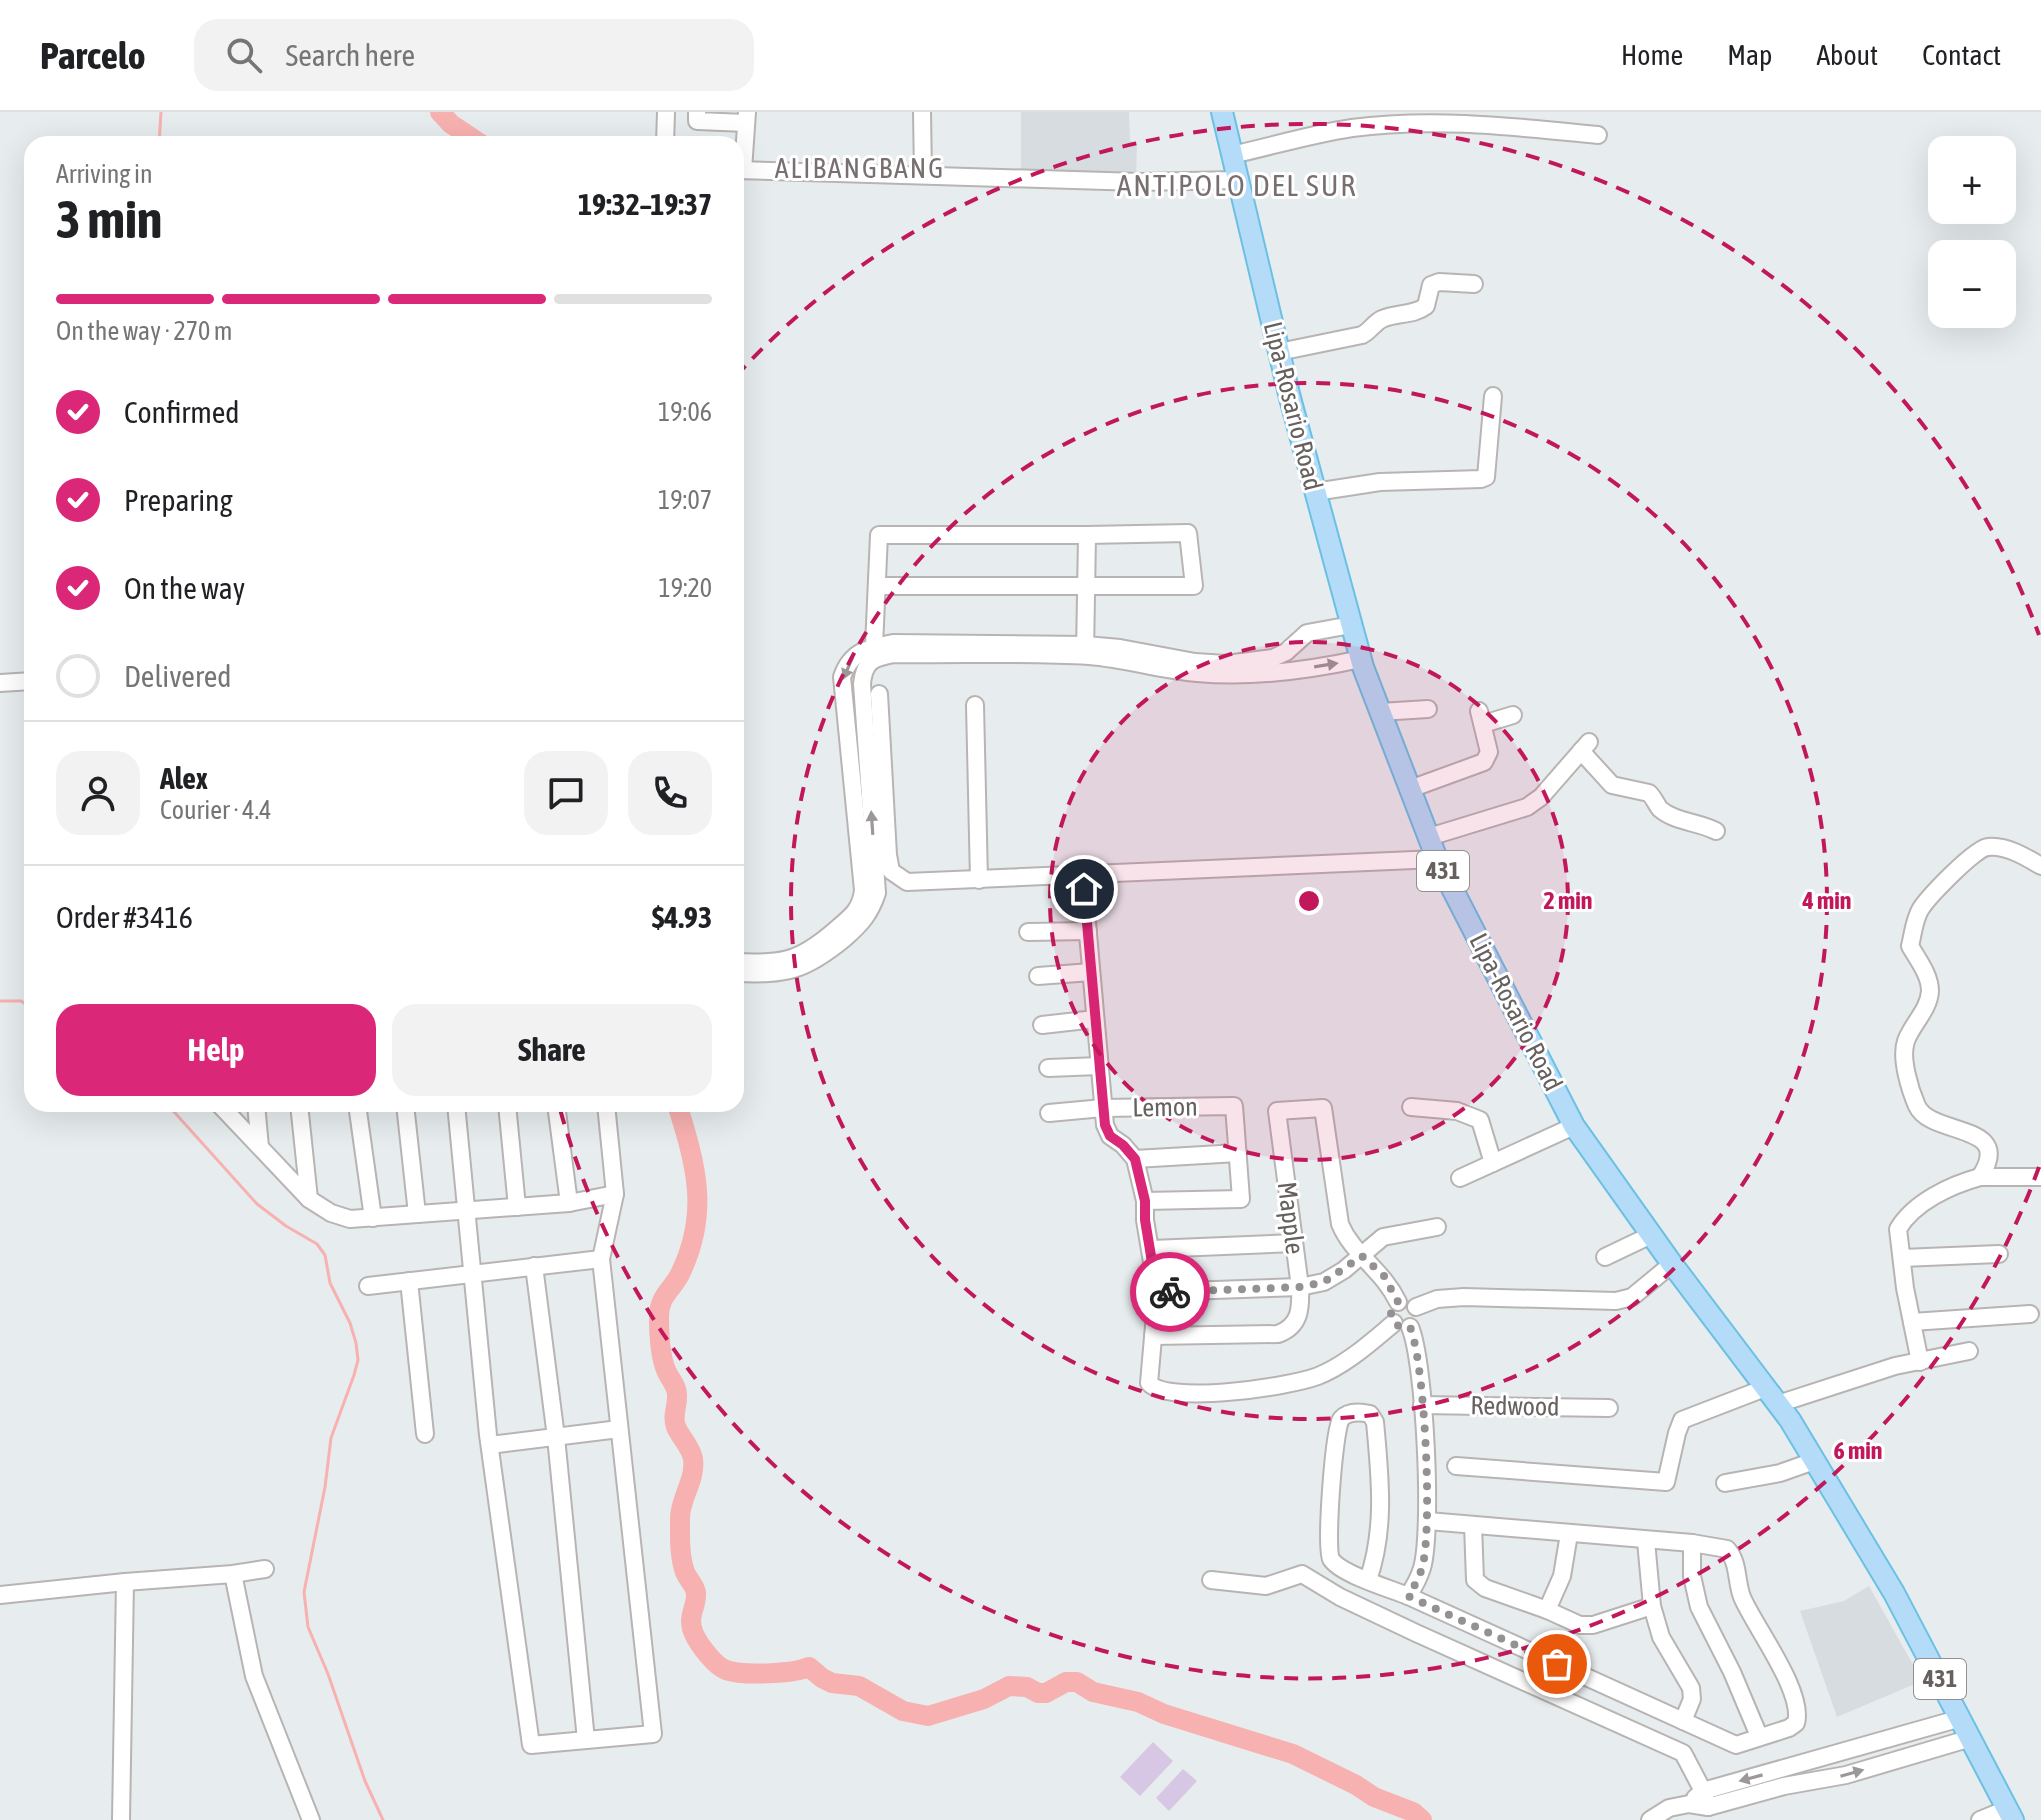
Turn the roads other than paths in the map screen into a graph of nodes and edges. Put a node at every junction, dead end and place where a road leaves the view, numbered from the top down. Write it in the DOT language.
graph roads {
  1 [pos="666,112"];
  2 [pos="697,112"];
  3 [pos="922,112"];
  4 [pos="1222,112"];
  5 [pos="746,118"];
  6 [pos="1598,135"];
  7 [pos="665,136"];
  8 [pos="1232,155"];
  9 [pos="744,170"];
  10 [pos="923,175"];
  11 [pos="1237,180"];
  12 [pos="1474,284"];
  13 [pos="1279,352"];
  14 [pos="1493,396"];
  15 [pos="1315,492"];
  16 [pos="1087,535"];
  17 [pos="1086,585"];
  18 [pos="877,586"];
  19 [pos="1351,625"];
  20 [pos="874,646"];
  21 [pos="1086,650"];
  22 [pos="1286,652"];
  23 [pos="1361,659"];
  24 [pos="1291,669"];
  25 [pos="24,682"];
  26 [pos="0,683"];
  27 [pos="879,694"];
  28 [pos="975,705"];
  29 [pos="1428,709"];
  30 [pos="1380,712"];
  31 [pos="1513,715"];
  32 [pos="1410,789"];
  33 [pos="1716,831"];
  34 [pos="1429,837"];
  35 [pos="1437,859"];
  36 [pos="2041,866"];
  37 [pos="979,880"];
  38 [pos="1084,889"];
  39 [pos="1088,931"];
  40 [pos="1028,932"];
  41 [pos="744,962"];
  42 [pos="1091,972"];
  43 [pos="744,973"];
  44 [pos="1038,976"];
  45 [pos="1095,1019"];
  46 [pos="1042,1025"];
  47 [pos="1099,1066"];
  48 [pos="1048,1068"];
  49 [pos="1411,1107"];
  50 [pos="1103,1108"];
  51 [pos="227,1112"];
  52 [pos="257,1112"];
  53 [pos="300,1112"];
  54 [pos="358,1112"];
  55 [pos="406,1112"];
  56 [pos="457,1112"];
  57 [pos="508,1112"];
  58 [pos="557,1112"];
  59 [pos="607,1112"];
  60 [pos="1049,1113"];
  61 [pos="1574,1126"];
  62 [pos="260,1147"];
  63 [pos="1238,1153"];
  64 [pos="1135,1159"];
  65 [pos="1493,1163"];
  66 [pos="1980,1177"];
  67 [pos="2041,1177"];
  68 [pos="1460,1178"];
  69 [pos="615,1194"];
  70 [pos="309,1199"];
  71 [pos="1145,1201"];
  72 [pos="569,1203"];
  73 [pos="517,1207"];
  74 [pos="466,1210"];
  75 [pos="417,1214"];
  76 [pos="373,1218"];
  77 [pos="1437,1227"];
  78 [pos="1651,1235"];
  79 [pos="1294,1243"];
  80 [pos="1152,1249"];
  81 [pos="1999,1254"];
  82 [pos="1362,1256"];
  83 [pos="1605,1257"];
  84 [pos="1902,1258"];
  85 [pos="601,1259"];
  86 [pos="1672,1264"];
  87 [pos="534,1266"];
  88 [pos="472,1273"];
  89 [pos="409,1281"];
  90 [pos="368,1286"];
  91 [pos="1300,1287"];
  92 [pos="1157,1292"];
  93 [pos="1398,1302"];
  94 [pos="1416,1307"];
  95 [pos="2030,1314"];
  96 [pos="1912,1322"];
  97 [pos="1402,1325"];
  98 [pos="1153,1336"];
  99 [pos="1969,1351"];
  100 [pos="1920,1362"];
  101 [pos="1765,1388"];
  102 [pos="1778,1404"];
  103 [pos="1422,1405"];
  104 [pos="1609,1408"];
  105 [pos="619,1429"];
  106 [pos="425,1434"];
  107 [pos="556,1437"];
  108 [pos="490,1445"];
  109 [pos="1814,1461"];
  110 [pos="1456,1466"];
  111 [pos="1725,1483"];
  112 [pos="1428,1521"];
  113 [pos="1473,1525"];
  114 [pos="1569,1534"];
  115 [pos="1646,1541"];
  116 [pos="1692,1543"];
  117 [pos="265,1569"];
  118 [pos="233,1574"];
  119 [pos="1211,1580"];
  120 [pos="1368,1580"];
  121 [pos="125,1582"];
  122 [pos="0,1595"];
  123 [pos="1408,1596"];
  124 [pos="1652,1606"];
  125 [pos="1547,1610"];
  126 [pos="1961,1718"];
  127 [pos="1683,1721"];
  128 [pos="1759,1736"];
  129 [pos="1971,1738"];
  130 [pos="586,1740"];
  131 [pos="1807,1763"];
  132 [pos="1812,1781"];
  133 [pos="1706,1799"];
  134 [pos="2010,1815"];
  135 [pos="121,1820"];
  136 [pos="311,1820"];
  137 [pos="1650,1820"];
  138 [pos="1980,1820"];
  1 -- 7 [label="street"];
  2 -- 5 [label="street"];
  3 -- 10 [label="street"];
  4 -- 8 [label="main road, Lipa-Rosario Road / 431"];
  6 -- 8 [label="street"];
  8 -- 11 [label="main road, Lipa-Rosario Road / 431"];
  9 -- 10 [label="street"];
  10 -- 11 [label="street"];
  11 -- 13 [label="main road, Lipa-Rosario Road / 431"];
  12 -- 13 [label="street"];
  13 -- 15 [label="main road, Lipa-Rosario Road / 431"];
  14 -- 15 [label="street"];
  15 -- 19 [label="main road, Lipa-Rosario Road / 431"];
  16 -- 17 [label="street"];
  16 -- 17 [label="street"];
  16 -- 18 [label="street"];
  17 -- 18 [label="street"];
  17 -- 21 [label="street"];
  18 -- 20 [label="street"];
  19 -- 22 [label="street"];
  19 -- 23 [label="main road, Lipa-Rosario Road / 431"];
  20 -- 21 [label="street"];
  20 -- 41 [label="street, one-way"];
  21 -- 22 [label="street"];
  21 -- 24 [label="street"];
  43 -- 21 [label="street, one-way"];
  22 -- 24 [label="street"];
  24 -- 23 [label="street, one-way"];
  23 -- 30 [label="main road, Lipa-Rosario Road / 431"];
  25 -- 26 [label="street"];
  27 -- 37 [label="street"];
  28 -- 37 [label="street"];
  29 -- 30 [label="street"];
  30 -- 32 [label="main road, Lipa-Rosario Road / 431"];
  31 -- 32 [label="street"];
  32 -- 34 [label="main road, Lipa-Rosario Road / 431"];
  33 -- 34 [label="street"];
  34 -- 35 [label="main road, Lipa-Rosario Road / 431"];
  35 -- 37 [label="street"];
  35 -- 61 [label="main road, Lipa-Rosario Road / 431"];
  36 -- 66 [label="street"];
  38 -- 39 [label="street"];
  39 -- 40 [label="street"];
  39 -- 42 [label="street"];
  42 -- 44 [label="street"];
  42 -- 45 [label="street"];
  45 -- 46 [label="street"];
  45 -- 47 [label="street"];
  47 -- 48 [label="street"];
  47 -- 50 [label="street"];
  49 -- 65 [label="street"];
  50 -- 60 [label="street, Lemon"];
  50 -- 63 [label="street, Lemon"];
  50 -- 64 [label="street"];
  51 -- 62 [label="street"];
  52 -- 62 [label="street"];
  53 -- 70 [label="street"];
  54 -- 76 [label="street"];
  55 -- 75 [label="street"];
  56 -- 74 [label="street"];
  57 -- 73 [label="street"];
  58 -- 72 [label="street"];
  59 -- 69 [label="street"];
  61 -- 65 [label="street"];
  61 -- 78 [label="main road, Lipa-Rosario Road / 431"];
  62 -- 70 [label="street"];
  63 -- 64 [label="street"];
  63 -- 71 [label="street"];
  64 -- 71 [label="street"];
  65 -- 68 [label="street"];
  66 -- 67 [label="street"];
  66 -- 84 [label="street"];
  69 -- 72 [label="street"];
  69 -- 85 [label="street"];
  70 -- 76 [label="street"];
  71 -- 80 [label="street"];
  72 -- 73 [label="street"];
  73 -- 74 [label="street"];
  74 -- 75 [label="street"];
  74 -- 88 [label="street"];
  75 -- 76 [label="street"];
  77 -- 82 [label="street"];
  78 -- 83 [label="street"];
  78 -- 86 [label="main road, Lipa-Rosario Road / 431"];
  79 -- 80 [label="street"];
  79 -- 82 [label="street, Mapple"];
  79 -- 91 [label="street, Mapple"];
  80 -- 92 [label="street"];
  81 -- 84 [label="street"];
  82 -- 91 [label="street"];
  82 -- 93 [label="street"];
  84 -- 96 [label="street"];
  85 -- 87 [label="street"];
  85 -- 105 [label="street"];
  86 -- 94 [label="street"];
  86 -- 101 [label="main road, Lipa-Rosario Road / 431"];
  87 -- 88 [label="street"];
  87 -- 107 [label="street"];
  88 -- 89 [label="street"];
  88 -- 108 [label="street"];
  89 -- 90 [label="street"];
  89 -- 106 [label="street"];
  91 -- 92 [label="street"];
  91 -- 98 [label="street, Mapple"];
  92 -- 98 [label="street"];
  93 -- 94 [label="street"];
  93 -- 97 [label="street"];
  94 -- 97 [label="street"];
  95 -- 96 [label="street"];
  96 -- 100 [label="street"];
  97 -- 98 [label="street"];
  97 -- 103 [label="street"];
  99 -- 100 [label="street"];
  100 -- 102 [label="street"];
  101 -- 102 [label="main road, Lipa-Rosario Road / 431"];
  101 -- 110 [label="street"];
  102 -- 109 [label="main road, Lipa-Rosario Road / 431"];
  103 -- 104 [label="street, Redwood"];
  103 -- 112 [label="street"];
  105 -- 107 [label="street"];
  105 -- 130 [label="street"];
  107 -- 108 [label="street"];
  107 -- 130 [label="street"];
  108 -- 130 [label="street"];
  109 -- 111 [label="street"];
  109 -- 126 [label="main road, Lipa-Rosario Road / 431"];
  112 -- 113 [label="street"];
  112 -- 123 [label="street"];
  113 -- 114 [label="street"];
  113 -- 125 [label="street"];
  114 -- 115 [label="street"];
  114 -- 125 [label="street"];
  115 -- 116 [label="street"];
  115 -- 124 [label="street"];
  116 -- 128 [label="street"];
  116 -- 128 [label="street"];
  117 -- 118 [label="street"];
  118 -- 121 [label="street"];
  118 -- 136 [label="street"];
  119 -- 133 [label="street"];
  120 -- 120 [label="street"];
  120 -- 123 [label="street"];
  121 -- 122 [label="street"];
  121 -- 135 [label="street"];
  123 -- 127 [label="street"];
  124 -- 125 [label="street"];
  124 -- 127 [label="street"];
  126 -- 129 [label="main road, Lipa-Rosario Road / 431"];
  126 -- 131 [label="street"];
  127 -- 128 [label="street"];
  132 -- 129 [label="street, one-way"];
  129 -- 134 [label="main road, Lipa-Rosario Road / 431"];
  131 -- 132 [label="street"];
  131 -- 133 [label="street, one-way"];
  132 -- 133 [label="street"];
  133 -- 137 [label="street"];
  134 -- 138 [label="street"];
}
